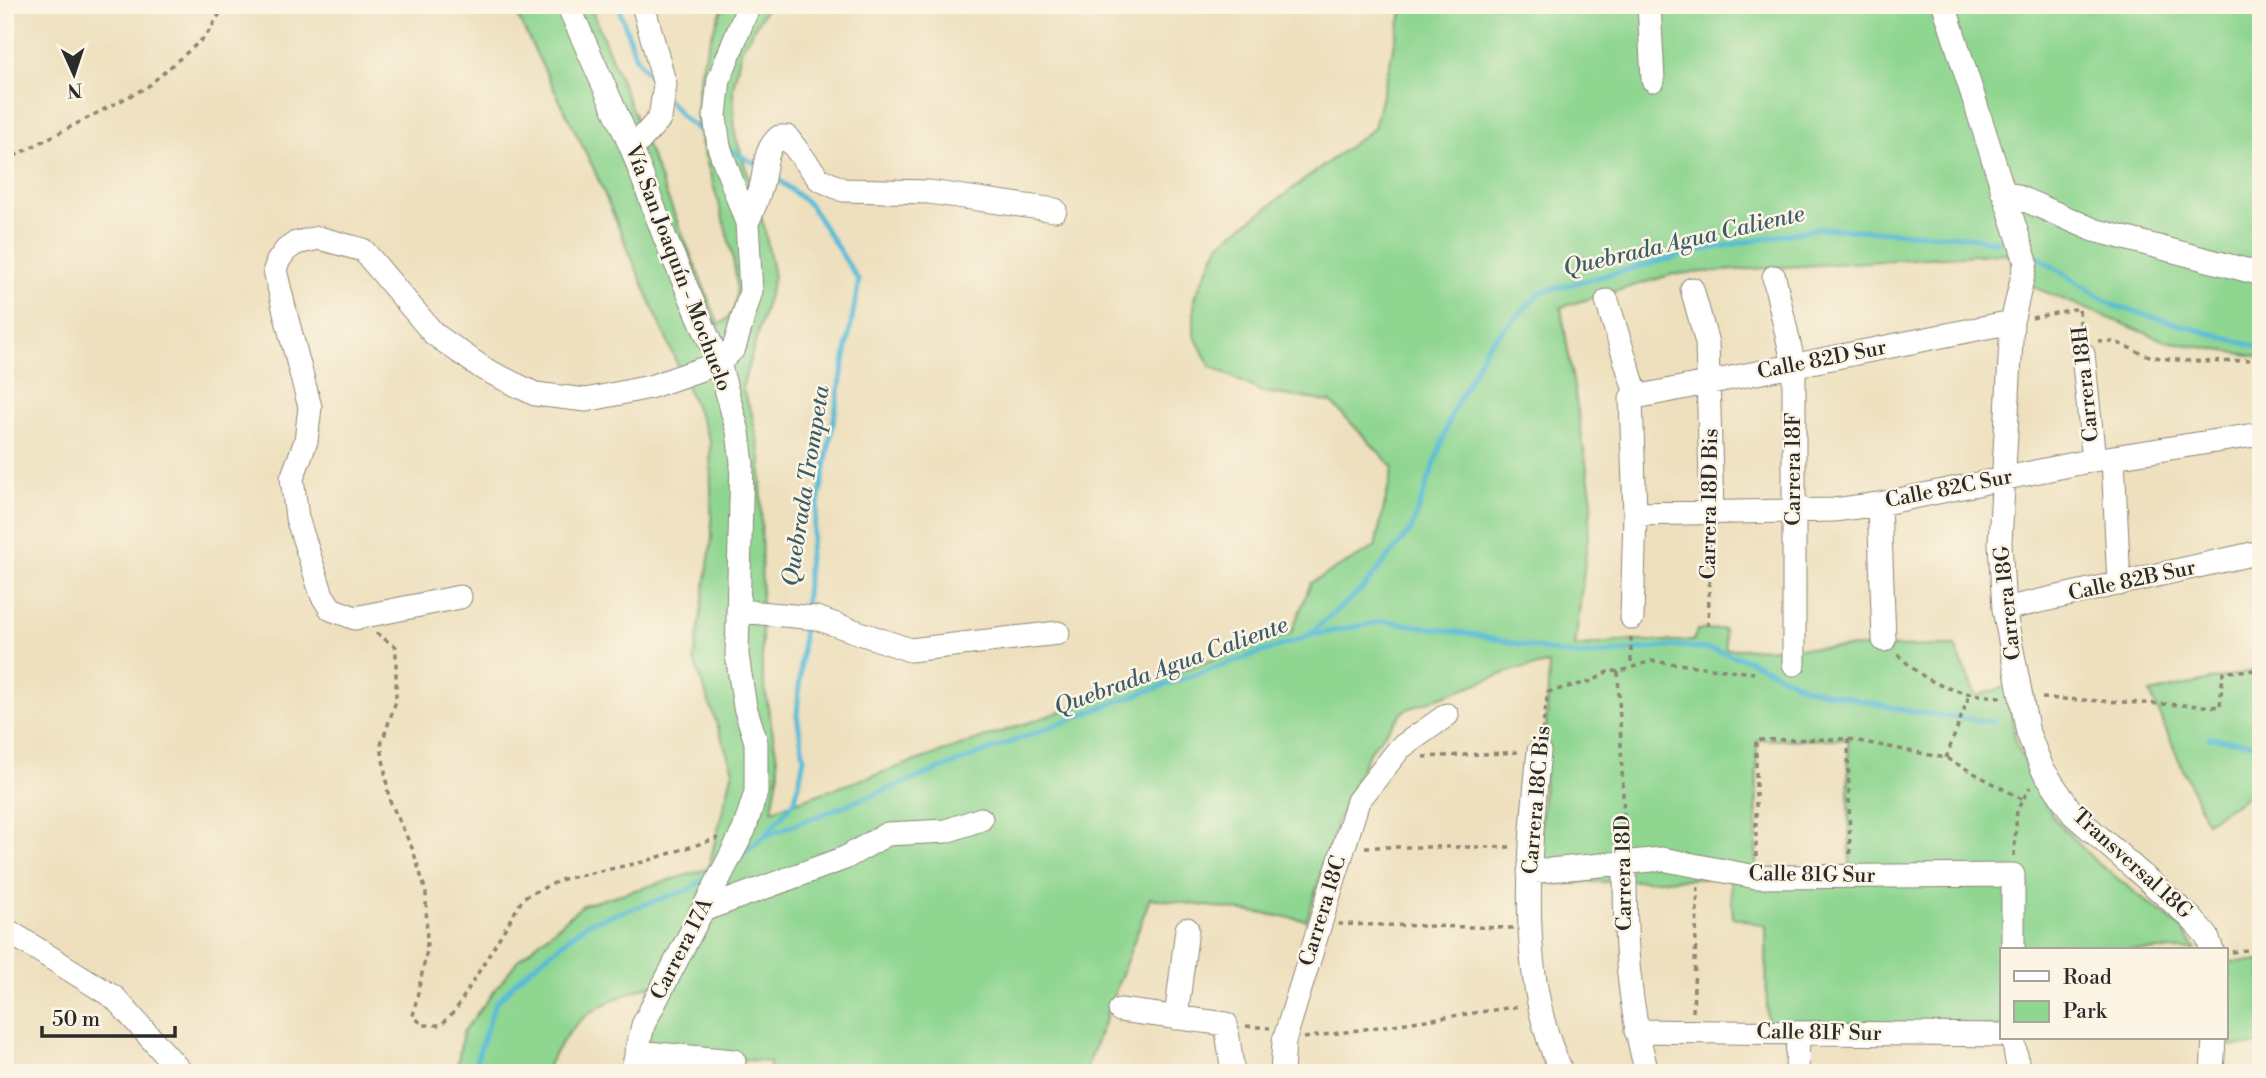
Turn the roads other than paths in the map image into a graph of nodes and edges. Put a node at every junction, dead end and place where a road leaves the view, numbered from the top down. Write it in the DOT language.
graph roads {
  1 [pos="568,5"];
  2 [pos="643,5"];
  3 [pos="749,5"];
  4 [pos="1649,5"];
  5 [pos="1944,5"];
  6 [pos="1653,80"];
  7 [pos="632,149"];
  8 [pos="2002,190"];
  9 [pos="1055,210"];
  10 [pos="747,223"];
  11 [pos="2261,274"];
  12 [pos="1774,276"];
  13 [pos="1692,289"];
  14 [pos="1607,301"];
  15 [pos="2012,322"];
  16 [pos="2083,348"];
  17 [pos="719,363"];
  18 [pos="1794,366"];
  19 [pos="1711,382"];
  20 [pos="1634,397"];
  21 [pos="2261,433"];
  22 [pos="2103,459"];
  23 [pos="2002,479"];
  24 [pos="1879,504"];
  25 [pos="1712,512"];
  26 [pos="1794,512"];
  27 [pos="1635,514"];
  28 [pos="2261,552"];
  29 [pos="2119,584"];
  30 [pos="460,597"];
  31 [pos="2004,609"];
  32 [pos="738,611"];
  33 [pos="1631,628"];
  34 [pos="1058,634"];
  35 [pos="1884,640"];
  36 [pos="1794,664"];
  37 [pos="2022,706"];
  38 [pos="1447,715"];
  39 [pos="1539,751"];
  40 [pos="981,819"];
  41 [pos="744,830"];
  42 [pos="1625,865"];
  43 [pos="1529,872"];
  44 [pos="703,910"];
  45 [pos="5,929"];
  46 [pos="1187,929"];
  47 [pos="2209,943"];
  48 [pos="2013,948"];
  49 [pos="1120,1010"];
  50 [pos="1176,1017"];
  51 [pos="1636,1031"];
  52 [pos="1798,1033"];
  53 [pos="2000,1035"];
  54 [pos="2013,1040"];
  55 [pos="2214,1040"];
  56 [pos="734,1061"];
  57 [pos="634,1062"];
  58 [pos="182,1073"];
  59 [pos="1233,1073"];
  60 [pos="1282,1073"];
  61 [pos="1562,1073"];
  62 [pos="1647,1073"];
  63 [pos="1797,1073"];
  64 [pos="2019,1073"];
  65 [pos="2211,1073"];
  1 -- 7 [label="street, Vía San Joaquín - Mochuelo"];
  2 -- 7 [label="street"];
  3 -- 10 [label="street"];
  4 -- 6 [label="street"];
  5 -- 8 [label="street, Carrera 18G"];
  7 -- 17 [label="street, Vía San Joaquín - Mochuelo"];
  8 -- 11 [label="street"];
  8 -- 15 [label="street, Carrera 18G"];
  9 -- 10 [label="street"];
  10 -- 17 [label="street"];
  12 -- 18 [label="street, Carrera 18F"];
  13 -- 19 [label="street, Carrera 18D Bis"];
  14 -- 20 [label="street"];
  15 -- 18 [label="street, Calle 82D Sur"];
  15 -- 23 [label="street, Carrera 18G"];
  16 -- 22 [label="street, Carrera 18H"];
  17 -- 30 [label="street"];
  17 -- 32 [label="street, Vía San Joaquín - Mochuelo"];
  18 -- 19 [label="street, Calle 82D Sur"];
  18 -- 26 [label="street, Carrera 18F"];
  19 -- 20 [label="street, Calle 82D Sur"];
  19 -- 25 [label="street, Carrera 18D Bis"];
  20 -- 27 [label="street"];
  21 -- 22 [label="street, Calle 82C Sur"];
  22 -- 23 [label="street, Calle 82C Sur"];
  22 -- 29 [label="street, Carrera 18H"];
  23 -- 24 [label="street, Calle 82C Sur"];
  23 -- 31 [label="street, Carrera 18G"];
  24 -- 26 [label="street, Calle 82C Sur"];
  24 -- 35 [label="street"];
  25 -- 26 [label="street, Calle 82C Sur"];
  25 -- 27 [label="street, Calle 82C Sur"];
  26 -- 36 [label="street, Carrera 18F"];
  27 -- 33 [label="street"];
  28 -- 29 [label="street, Calle 82B Sur"];
  29 -- 31 [label="street, Calle 82B Sur"];
  31 -- 37 [label="street, Carrera 18G"];
  32 -- 34 [label="street"];
  32 -- 41 [label="street, Vía San Joaquín - Mochuelo"];
  37 -- 47 [label="street, Transversal 18G"];
  38 -- 60 [label="street, Carrera 18C"];
  39 -- 43 [label="street, Carrera 18C Bis"];
  40 -- 44 [label="street"];
  41 -- 44 [label="street, Carrera 17A"];
  42 -- 43 [label="street, Calle 81G Sur"];
  42 -- 48 [label="street, Calle 81G Sur"];
  42 -- 51 [label="street, Carrera 18D"];
  43 -- 61 [label="street, Carrera 18C Bis"];
  44 -- 57 [label="street, Carrera 17A"];
  45 -- 58 [label="street"];
  46 -- 50 [label="street"];
  49 -- 50 [label="street"];
  50 -- 59 [label="street"];
  51 -- 52 [label="street, Calle 81F Sur"];
  51 -- 62 [label="street, Carrera 18D"];
  52 -- 53 [label="street, Calle 81F Sur"];
  52 -- 63 [label="street"];
  54 -- 64 [label="street"];
  55 -- 65 [label="street"];
  56 -- 57 [label="street"];
}
